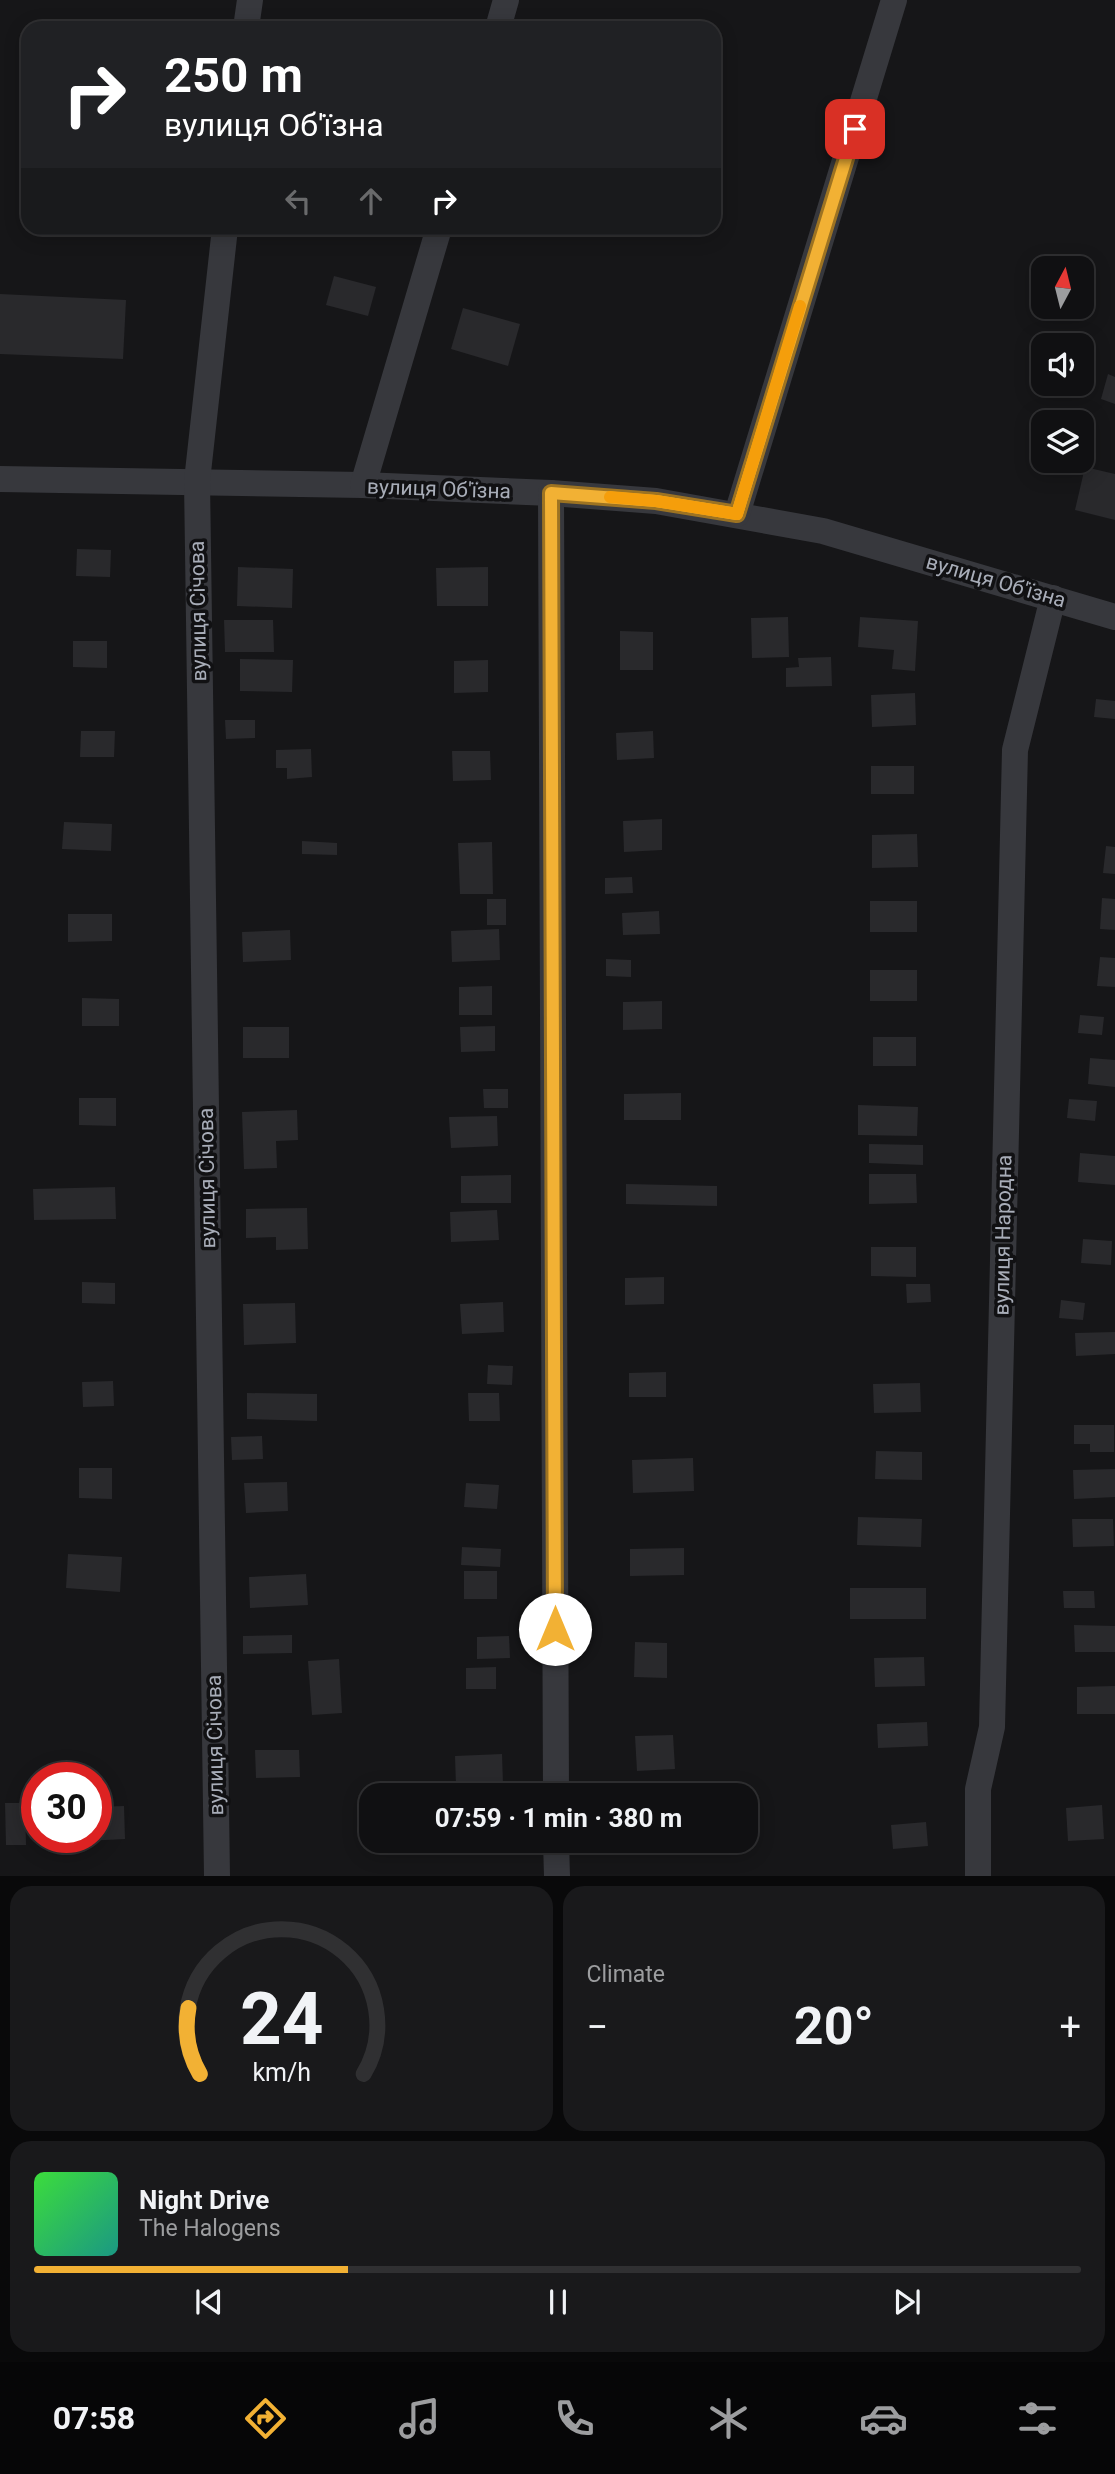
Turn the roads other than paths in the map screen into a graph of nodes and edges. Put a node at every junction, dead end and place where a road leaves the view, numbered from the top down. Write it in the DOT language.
graph roads {
  1 [pos="250,0"];
  2 [pos="506,0"];
  3 [pos="894,0"];
  4 [pos="248,21"];
  5 [pos="500,21"];
  6 [pos="224,235"];
  7 [pos="437,235"];
  8 [pos="0,479"];
  9 [pos="197,481"];
  10 [pos="363,485"];
  11 [pos="551,493"];
  12 [pos="737,514"];
  13 [pos="1053,598"];
  14 [pos="1115,617"];
  15 [pos="556,1783"];
  16 [pos="556,1853"];
  17 [pos="217,1875"];
  18 [pos="557,1875"];
  19 [pos="978,1875"];
  1 -- 4 [label="street"];
  2 -- 5 [label="street"];
  3 -- 12 [label="street"];
  6 -- 9 [label="street, вулиця Січова"];
  7 -- 10 [label="street"];
  8 -- 9 [label="street, вулиця Об'їзна"];
  9 -- 10 [label="street, вулиця Об'їзна"];
  9 -- 17 [label="street, вулиця Січова"];
  10 -- 11 [label="street, вулиця Об'їзна"];
  11 -- 12 [label="street, вулиця Об'їзна"];
  11 -- 15 [label="street"];
  12 -- 13 [label="street, вулиця Об'їзна"];
  13 -- 14 [label="street, вулиця Об'їзна"];
  13 -- 19 [label="street, вулиця Народна"];
  16 -- 18 [label="street"];
}
